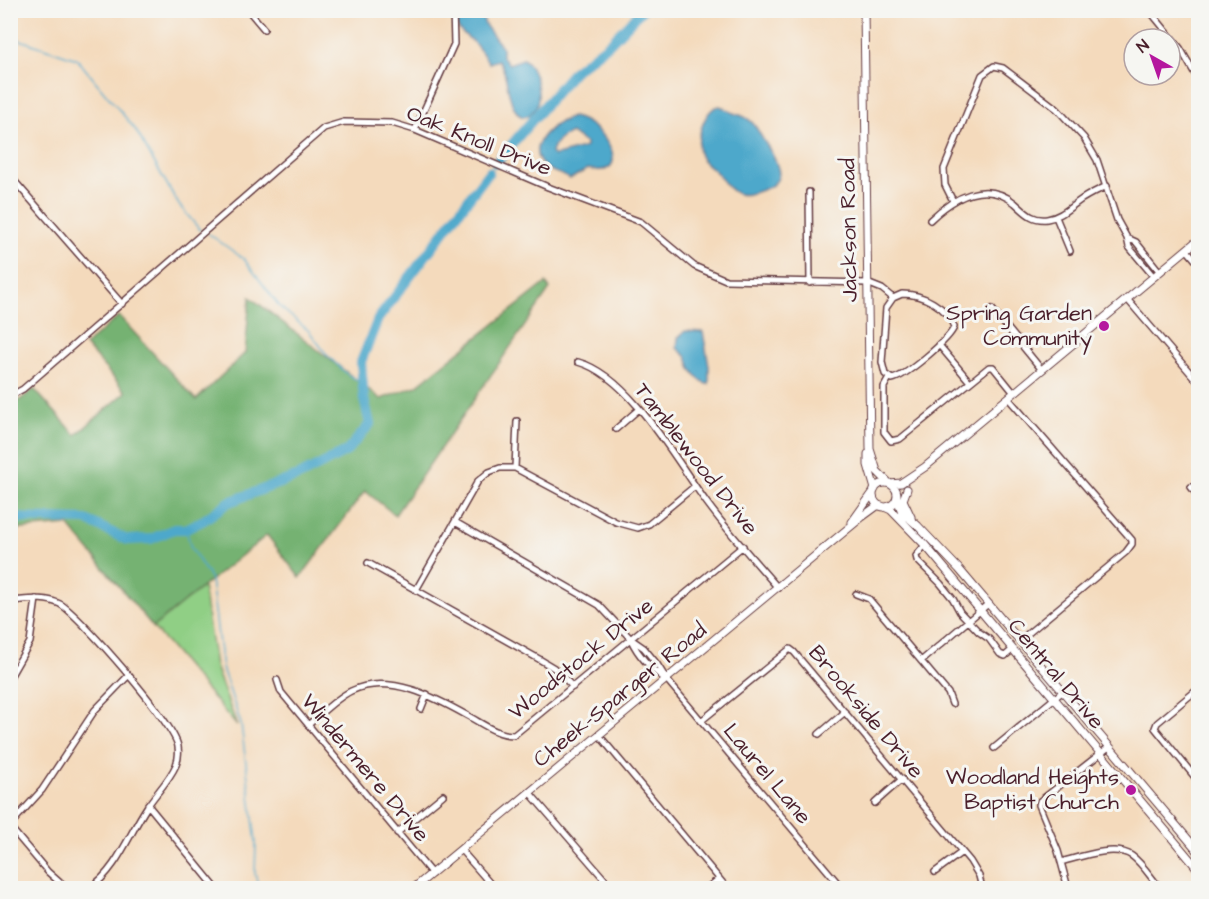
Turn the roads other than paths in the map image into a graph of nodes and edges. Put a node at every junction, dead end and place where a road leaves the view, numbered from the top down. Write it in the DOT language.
graph roads {
  1 [pos="248,10"];
  2 [pos="453,10"];
  3 [pos="864,10"];
  4 [pos="1149,10"];
  5 [pos="264,29"];
  6 [pos="1198,79"];
  7 [pos="415,130"];
  8 [pos="10,176"];
  9 [pos="1107,186"];
  10 [pos="810,192"];
  11 [pos="953,201"];
  12 [pos="1056,217"];
  13 [pos="930,220"];
  14 [pos="1198,240"];
  15 [pos="1187,249"];
  16 [pos="1070,251"];
  17 [pos="1198,263"];
  18 [pos="1157,274"];
  19 [pos="810,283"];
  20 [pos="867,283"];
  21 [pos="893,298"];
  22 [pos="1127,299"];
  23 [pos="122,304"];
  24 [pos="992,309"];
  25 [pos="939,345"];
  26 [pos="579,362"];
  27 [pos="1042,370"];
  28 [pos="889,378"];
  29 [pos="970,382"];
  30 [pos="1198,382"];
  31 [pos="10,396"];
  32 [pos="1011,396"];
  33 [pos="639,409"];
  34 [pos="518,421"];
  35 [pos="616,429"];
  36 [pos="870,449"];
  37 [pos="925,467"];
  38 [pos="516,468"];
  39 [pos="889,483"];
  40 [pos="695,486"];
  41 [pos="1191,487"];
  42 [pos="907,489"];
  43 [pos="874,490"];
  44 [pos="1198,496"];
  45 [pos="897,499"];
  46 [pos="882,506"];
  47 [pos="455,522"];
  48 [pos="918,526"];
  49 [pos="848,530"];
  50 [pos="925,545"];
  51 [pos="743,546"];
  52 [pos="368,563"];
  53 [pos="778,588"];
  54 [pos="416,590"];
  55 [pos="856,594"];
  56 [pos="36,599"];
  57 [pos="10,601"];
  58 [pos="988,604"];
  59 [pos="980,611"];
  60 [pos="968,621"];
  61 [pos="631,639"];
  62 [pos="1019,641"];
  63 [pos="1012,650"];
  64 [pos="921,661"];
  65 [pos="128,676"];
  66 [pos="10,677"];
  67 [pos="277,680"];
  68 [pos="667,680"];
  69 [pos="573,687"];
  70 [pos="1198,689"];
  71 [pos="1062,692"];
  72 [pos="427,694"];
  73 [pos="1053,699"];
  74 [pos="952,704"];
  75 [pos="421,709"];
  76 [pos="845,712"];
  77 [pos="701,721"];
  78 [pos="308,725"];
  79 [pos="819,734"];
  80 [pos="599,735"];
  81 [pos="1109,747"];
  82 [pos="994,748"];
  83 [pos="1100,754"];
  84 [pos="902,779"];
  85 [pos="1198,781"];
  86 [pos="530,793"];
  87 [pos="443,795"];
  88 [pos="875,803"];
  89 [pos="148,805"];
  90 [pos="10,826"];
  91 [pos="397,833"];
  92 [pos="461,850"];
  93 [pos="1198,851"];
  94 [pos="962,852"];
  95 [pos="1061,862"];
  96 [pos="1198,869"];
  97 [pos="935,872"];
  98 [pos="432,874"];
  99 [pos="719,879"];
  100 [pos="66,888"];
  101 [pos="90,888"];
  102 [pos="216,888"];
  103 [pos="414,888"];
  104 [pos="494,888"];
  105 [pos="612,888"];
  106 [pos="707,888"];
  107 [pos="728,888"];
  108 [pos="842,888"];
  109 [pos="982,888"];
  110 [pos="1068,888"];
  111 [pos="1160,888"];
  1 -- 5 [label="street"];
  2 -- 7 [label="street"];
  3 -- 20 [label="main road, Jackson Road"];
  4 -- 6 [label="street"];
  7 -- 19 [label="street, Oak Knoll Drive"];
  7 -- 23 [label="street, Oak Knoll Drive"];
  8 -- 23 [label="street"];
  9 -- 11 [label="street"];
  9 -- 12 [label="street"];
  9 -- 18 [label="street"];
  10 -- 19 [label="street"];
  11 -- 12 [label="street"];
  11 -- 13 [label="street"];
  12 -- 16 [label="street"];
  14 -- 15 [label="main road"];
  15 -- 17 [label="street"];
  15 -- 18 [label="main road"];
  18 -- 22 [label="main road"];
  19 -- 20 [label="street, Oak Knoll Drive"];
  20 -- 21 [label="street"];
  20 -- 36 [label="main road, Jackson Road"];
  21 -- 25 [label="street"];
  21 -- 28 [label="street"];
  22 -- 27 [label="main road"];
  22 -- 30 [label="street"];
  23 -- 31 [label="street, Oak Knoll Drive"];
  24 -- 27 [label="street"];
  25 -- 28 [label="street"];
  25 -- 29 [label="street"];
  26 -- 33 [label="street, Tamblewood Drive"];
  27 -- 32 [label="main road"];
  28 -- 29 [label="street"];
  29 -- 32 [label="street"];
  32 -- 37 [label="main road"];
  32 -- 62 [label="street"];
  33 -- 35 [label="street"];
  33 -- 40 [label="street, Tamblewood Drive"];
  34 -- 38 [label="street"];
  36 -- 39 [label="main road, Jackson Road"];
  36 -- 43 [label="main road, Jackson Road"];
  37 -- 39 [label="main road"];
  37 -- 42 [label="main road"];
  38 -- 40 [label="street"];
  38 -- 47 [label="street"];
  39 -- 43 [label="main road"];
  39 -- 45 [label="main road"];
  40 -- 51 [label="street, Tamblewood Drive"];
  41 -- 44 [label="street"];
  42 -- 45 [label="main road"];
  42 -- 48 [label="main road"];
  43 -- 46 [label="main road"];
  43 -- 49 [label="main road, Cheek-Sparger Road"];
  45 -- 46 [label="main road"];
  45 -- 48 [label="main road, Central Drive"];
  46 -- 49 [label="main road, Cheek-Sparger Road"];
  46 -- 50 [label="main road, Central Drive"];
  47 -- 54 [label="street"];
  47 -- 61 [label="street, Laurel Lane"];
  48 -- 58 [label="main road, Central Drive"];
  49 -- 53 [label="main road, Cheek-Sparger Road"];
  50 -- 59 [label="main road, Central Drive"];
  50 -- 60 [label="street"];
  51 -- 53 [label="street, Tamblewood Drive"];
  51 -- 61 [label="street, Woodstock Drive"];
  52 -- 54 [label="street"];
  53 -- 68 [label="main road, Cheek-Sparger Road"];
  54 -- 69 [label="street"];
  55 -- 64 [label="street"];
  56 -- 57 [label="street"];
  56 -- 65 [label="street"];
  56 -- 66 [label="street"];
  58 -- 59 [label="street"];
  58 -- 62 [label="main road, Central Drive"];
  59 -- 60 [label="street"];
  59 -- 63 [label="main road, Central Drive"];
  60 -- 63 [label="street"];
  60 -- 64 [label="street"];
  61 -- 68 [label="street, Laurel Lane"];
  61 -- 69 [label="street, Woodstock Drive"];
  62 -- 71 [label="main road, Central Drive"];
  63 -- 73 [label="main road, Central Drive"];
  64 -- 74 [label="street"];
  65 -- 89 [label="street"];
  65 -- 90 [label="street"];
  67 -- 78 [label="street, Windermere Drive"];
  68 -- 77 [label="street, Laurel Lane"];
  68 -- 80 [label="main road, Cheek-Sparger Road"];
  69 -- 72 [label="street, Woodstock Drive"];
  70 -- 85 [label="street"];
  71 -- 73 [label="street"];
  71 -- 81 [label="main road, Central Drive"];
  72 -- 75 [label="street"];
  72 -- 78 [label="street, Woodstock Drive"];
  73 -- 82 [label="street"];
  73 -- 83 [label="main road, Central Drive"];
  76 -- 77 [label="street, Brookside Drive"];
  76 -- 79 [label="street"];
  76 -- 84 [label="street, Brookside Drive"];
  77 -- 108 [label="street, Laurel Lane"];
  78 -- 91 [label="street, Windermere Drive"];
  80 -- 86 [label="main road, Cheek-Sparger Road"];
  80 -- 99 [label="street"];
  81 -- 83 [label="street"];
  81 -- 93 [label="main road, Central Drive"];
  83 -- 95 [label="street"];
  83 -- 96 [label="main road, Central Drive"];
  84 -- 88 [label="street"];
  84 -- 94 [label="street, Brookside Drive"];
  86 -- 92 [label="main road, Cheek-Sparger Road"];
  86 -- 105 [label="street"];
  87 -- 91 [label="street"];
  89 -- 101 [label="street"];
  89 -- 102 [label="street"];
  90 -- 100 [label="street"];
  91 -- 98 [label="street, Windermere Drive"];
  92 -- 98 [label="main road, Cheek-Sparger Road"];
  92 -- 104 [label="street"];
  94 -- 97 [label="street"];
  94 -- 109 [label="street, Brookside Drive"];
  95 -- 110 [label="street"];
  95 -- 111 [label="street"];
  98 -- 103 [label="main road, Cheek-Sparger Road"];
  99 -- 106 [label="street"];
  99 -- 107 [label="street"];
}
